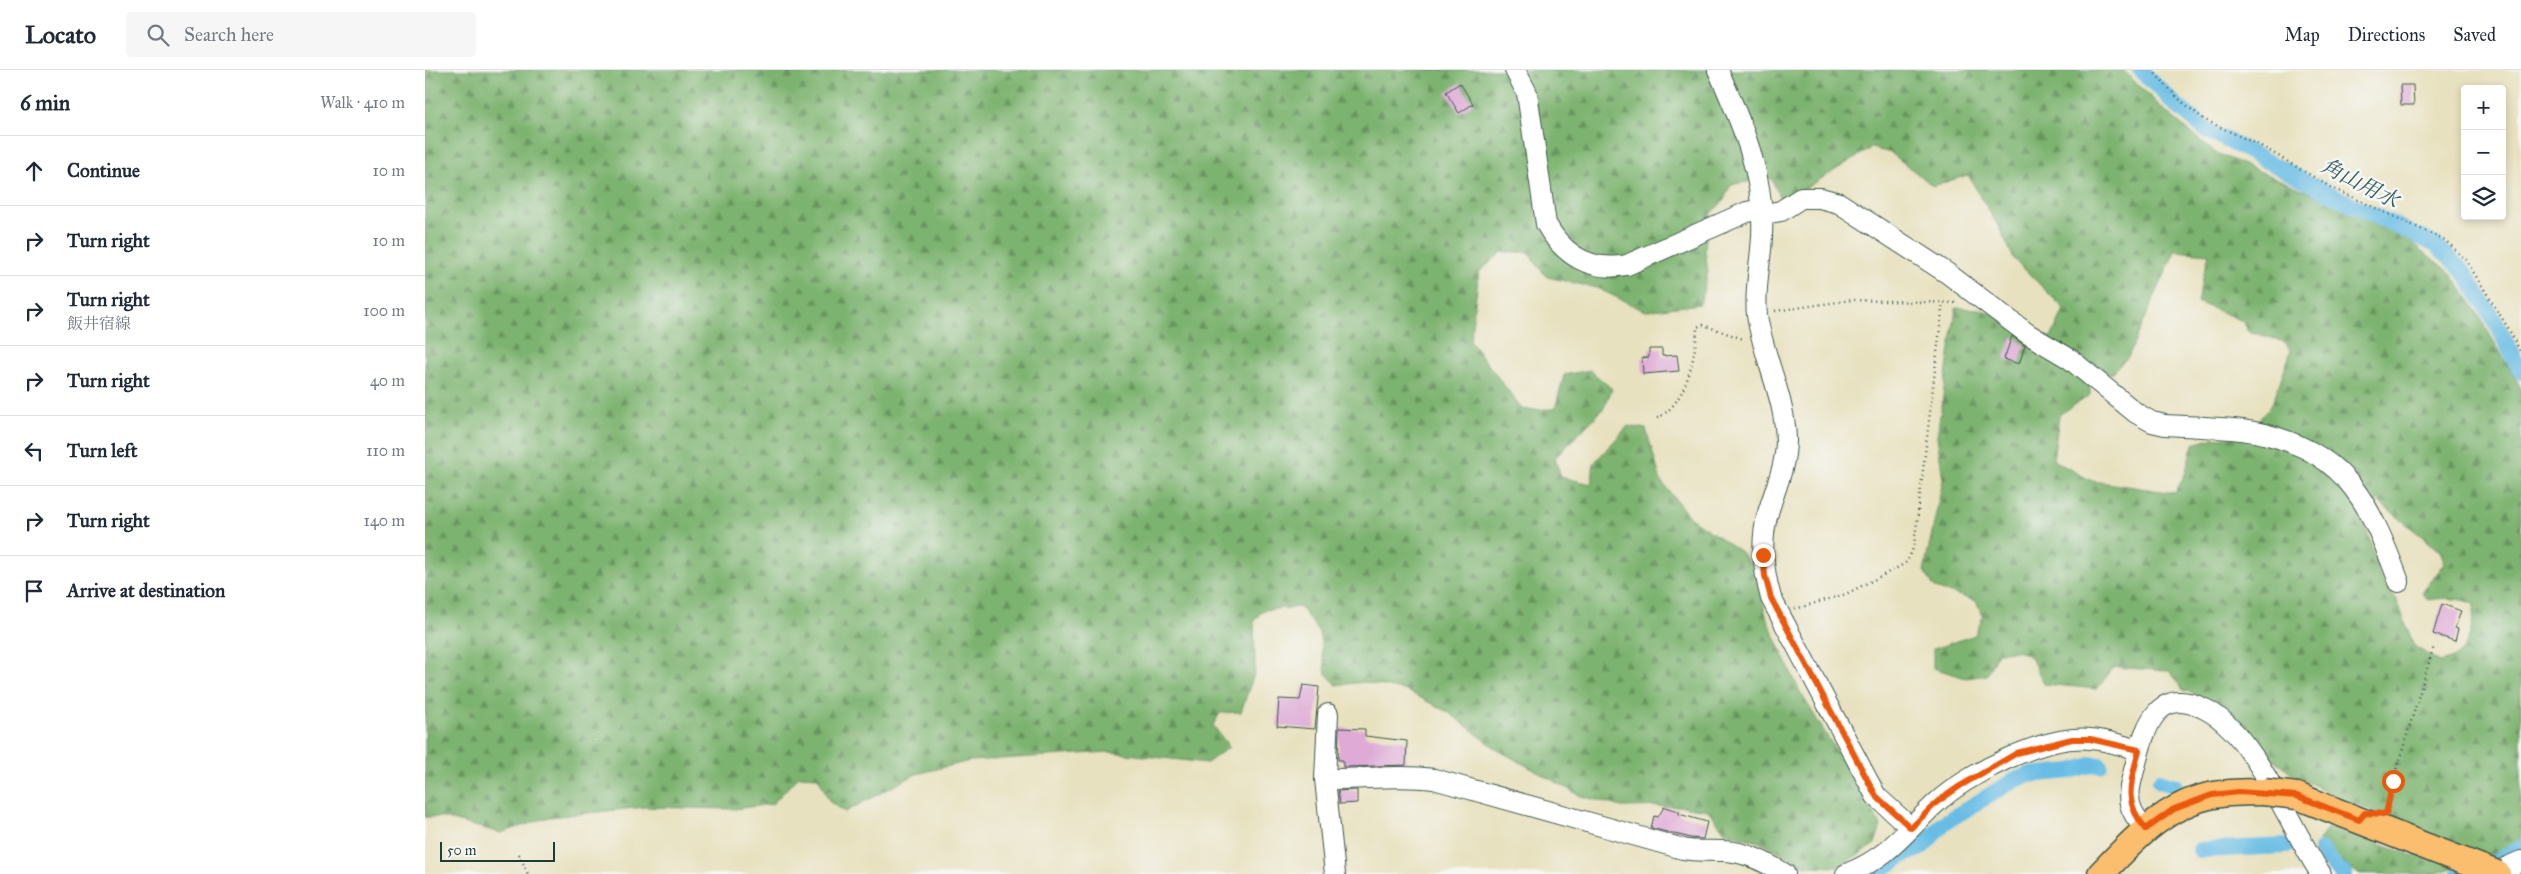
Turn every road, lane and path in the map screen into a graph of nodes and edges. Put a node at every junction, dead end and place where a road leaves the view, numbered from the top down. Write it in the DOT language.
graph roads {
  1 [pos="1515,70"];
  2 [pos="1718,70"];
  3 [pos="2152,70"];
  4 [pos="1761,209"];
  5 [pos="1943,303"];
  6 [pos="1990,303"];
  7 [pos="1757,313"];
  8 [pos="1762,338"];
  9 [pos="2521,353"];
  10 [pos="1657,418"];
  11 [pos="2399,582"];
  12 [pos="1780,614"];
  13 [pos="2433,646"];
  14 [pos="1328,714"];
  15 [pos="2139,750"];
  16 [pos="1325,779"];
  17 [pos="2386,814"];
  18 [pos="1911,828"];
  19 [pos="2146,829"];
  20 [pos="519,854"];
  21 [pos="2521,861"];
  22 [pos="528,874"];
  23 [pos="1335,874"];
  24 [pos="1785,874"];
  25 [pos="1846,874"];
  26 [pos="2101,874"];
  27 [pos="2321,874"];
  28 [pos="2492,874"];
  29 [pos="2497,874"];
  1 -- 4 [label="street"];
  2 -- 4 [label="street"];
  3 -- 9 [label="path"];
  4 -- 6 [label="street"];
  4 -- 7 [label="street"];
  5 -- 6 [label="path"];
  5 -- 7 [label="path"];
  5 -- 12 [label="path"];
  6 -- 11 [label="street"];
  7 -- 8 [label="street"];
  8 -- 10 [label="path"];
  8 -- 12 [label="street"];
  12 -- 18 [label="street"];
  13 -- 17 [label="path"];
  14 -- 16 [label="street"];
  15 -- 18 [label="street"];
  15 -- 19 [label="street"];
  15 -- 27 [label="street"];
  16 -- 23 [label="street"];
  16 -- 24 [label="street"];
  18 -- 25 [label="street"];
  19 -- 26 [label="main road"];
  19 -- 29 [label="main road, bridge"];
  20 -- 22 [label="path"];
  21 -- 28 [label="street"];
}
